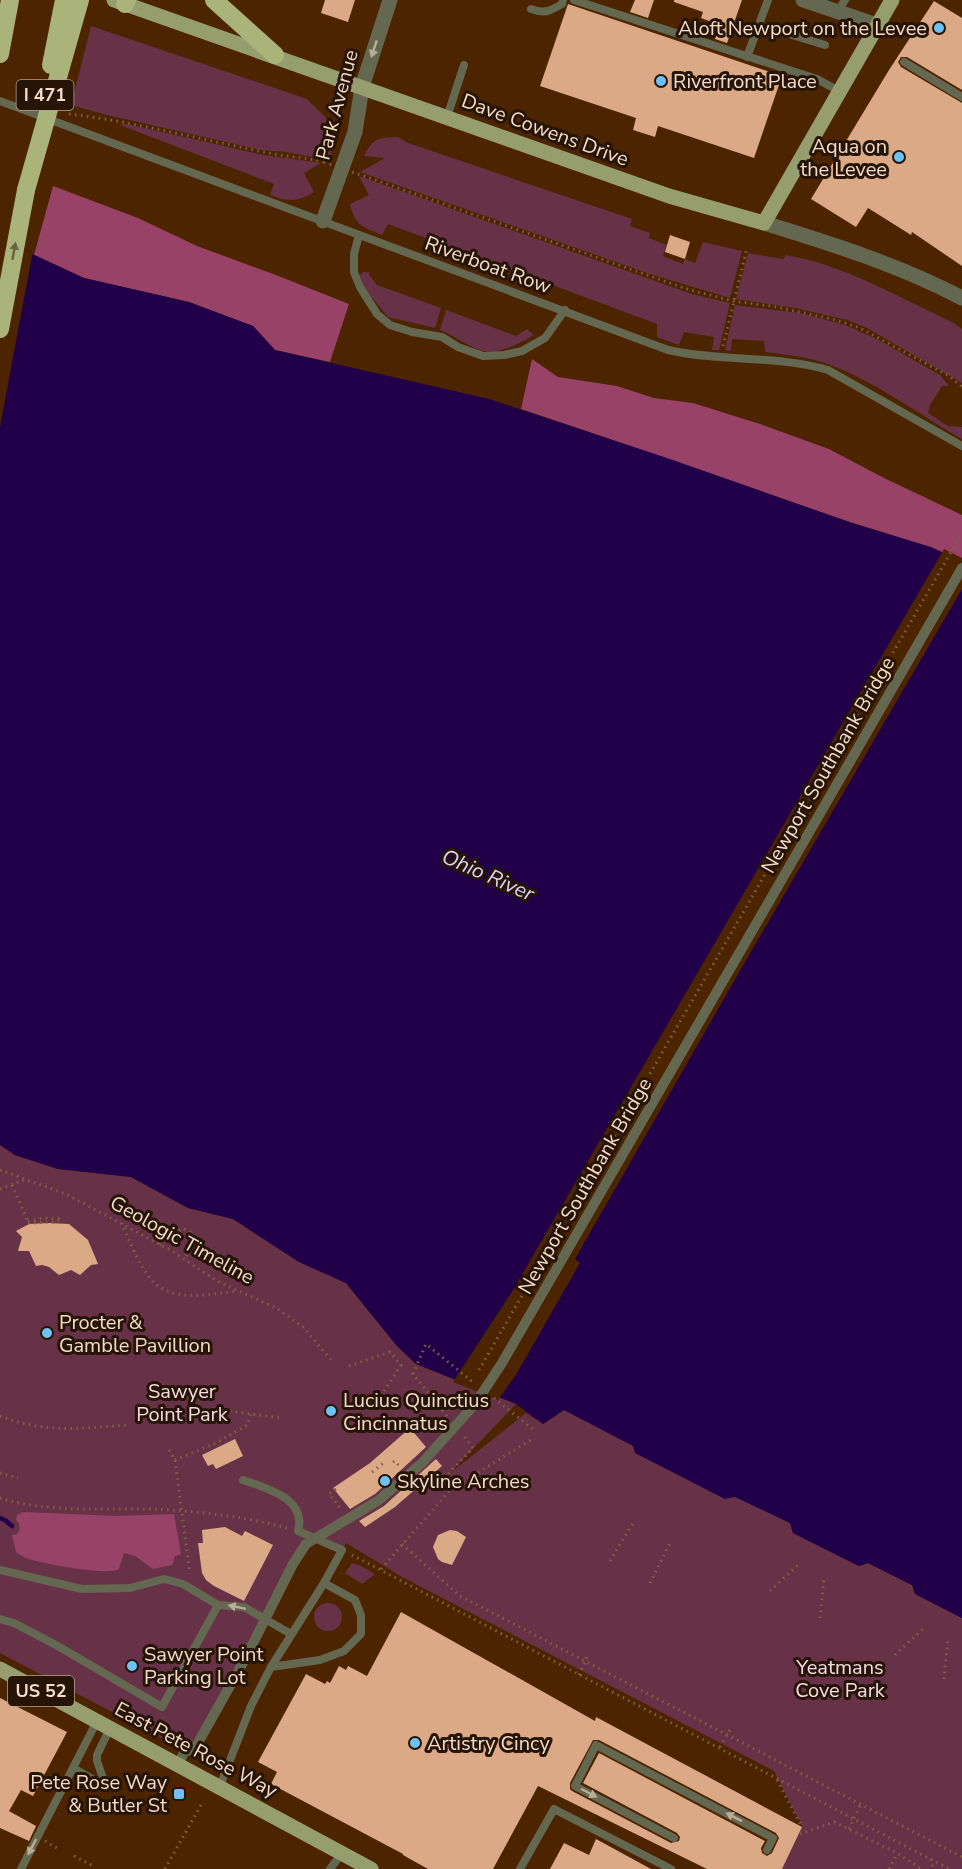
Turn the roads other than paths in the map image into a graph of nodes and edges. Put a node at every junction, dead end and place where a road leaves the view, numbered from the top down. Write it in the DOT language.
graph roads {
  1 [pos="10,0"];
  2 [pos="64,0"];
  3 [pos="80,0"];
  4 [pos="214,0"];
  5 [pos="390,0"];
  6 [pos="563,0"];
  7 [pos="574,0"];
  8 [pos="768,0"];
  9 [pos="803,0"];
  10 [pos="892,0"];
  11 [pos="122,1"];
  12 [pos="841,6"];
  13 [pos="531,9"];
  14 [pos="759,25"];
  15 [pos="877,26"];
  16 [pos="825,45"];
  17 [pos="0,54"];
  18 [pos="275,55"];
  19 [pos="747,57"];
  20 [pos="904,63"];
  21 [pos="464,65"];
  22 [pos="362,87"];
  23 [pos="839,91"];
  24 [pos="962,97"];
  25 [pos="0,102"];
  26 [pos="447,117"];
  27 [pos="26,190"];
  28 [pos="323,221"];
  29 [pos="764,223"];
  30 [pos="359,235"];
  31 [pos="962,298"];
  32 [pos="565,310"];
  33 [pos="0,329"];
  34 [pos="962,446"];
  35 [pos="962,568"];
  36 [pos="243,1480"];
  37 [pos="0,1570"];
  38 [pos="324,1583"];
  39 [pos="218,1605"];
  40 [pos="0,1619"];
  41 [pos="291,1634"];
  42 [pos="271,1667"];
  43 [pos="0,1669"];
  44 [pos="104,1724"];
  45 [pos="178,1764"];
  46 [pos="74,1768"];
  47 [pos="220,1786"];
  48 [pos="674,1838"];
  49 [pos="767,1850"];
  50 [pos="342,1853"];
  51 [pos="21,1869"];
  52 [pos="330,1869"];
  53 [pos="371,1869"];
  54 [pos="520,1869"];
  55 [pos="670,1869"];
  1 -- 17 [label="highway"];
  2 -- 27 [label="highway, I 471, bridge"];
  3 -- 27 [label="highway, bridge"];
  4 -- 18 [label="highway"];
  5 -- 22 [label="street, Park Avenue, one-way"];
  6 -- 13 [label="lane"];
  7 -- 19 [label="lane"];
  8 -- 14 [label="lane"];
  9 -- 12 [label="street"];
  10 -- 15 [label="main road"];
  11 -- 18 [label="main road, Dave Cowens Drive"];
  12 -- 15 [label="street"];
  14 -- 16 [label="lane"];
  14 -- 19 [label="lane"];
  15 -- 23 [label="main road"];
  18 -- 22 [label="main road, Dave Cowens Drive"];
  19 -- 23 [label="lane"];
  20 -- 24 [label="lane"];
  21 -- 26 [label="lane"];
  22 -- 26 [label="main road, Dave Cowens Drive"];
  22 -- 28 [label="street, Park Avenue"];
  23 -- 29 [label="main road"];
  25 -- 28 [label="lane, Riverboat Row"];
  26 -- 29 [label="main road, Dave Cowens Drive"];
  33 -- 27 [label="highway, I 471, one-way"];
  28 -- 30 [label="lane, Riverboat Row"];
  29 -- 31 [label="street, Dave Cowens Drive"];
  30 -- 32 [label="lane, Riverboat Row"];
  30 -- 32 [label="lane"];
  32 -- 34 [label="lane, Riverboat Row"];
  35 -- 45 [label="street, Newport Southbank Bridge, bridge"];
  36 -- 38 [label="lane"];
  37 -- 39 [label="lane"];
  38 -- 41 [label="lane"];
  38 -- 42 [label="lane"];
  39 -- 40 [label="lane"];
  41 -- 39 [label="lane, one-way"];
  41 -- 42 [label="lane"];
  42 -- 47 [label="lane"];
  43 -- 44 [label="main road, East Pete Rose Way / US 52"];
  44 -- 45 [label="main road, East Pete Rose Way / US 52"];
  44 -- 46 [label="lane"];
  44 -- 46 [label="lane"];
  45 -- 47 [label="main road, East Pete Rose Way / US 52"];
  46 -- 51 [label="lane, one-way"];
  47 -- 50 [label="main road, East Pete Rose Way / US 52"];
  49 -- 48 [label="lane, one-way"];
  50 -- 52 [label="lane"];
  50 -- 53 [label="main road, East Pete Rose Way / US 52"];
  54 -- 55 [label="lane"];
}
